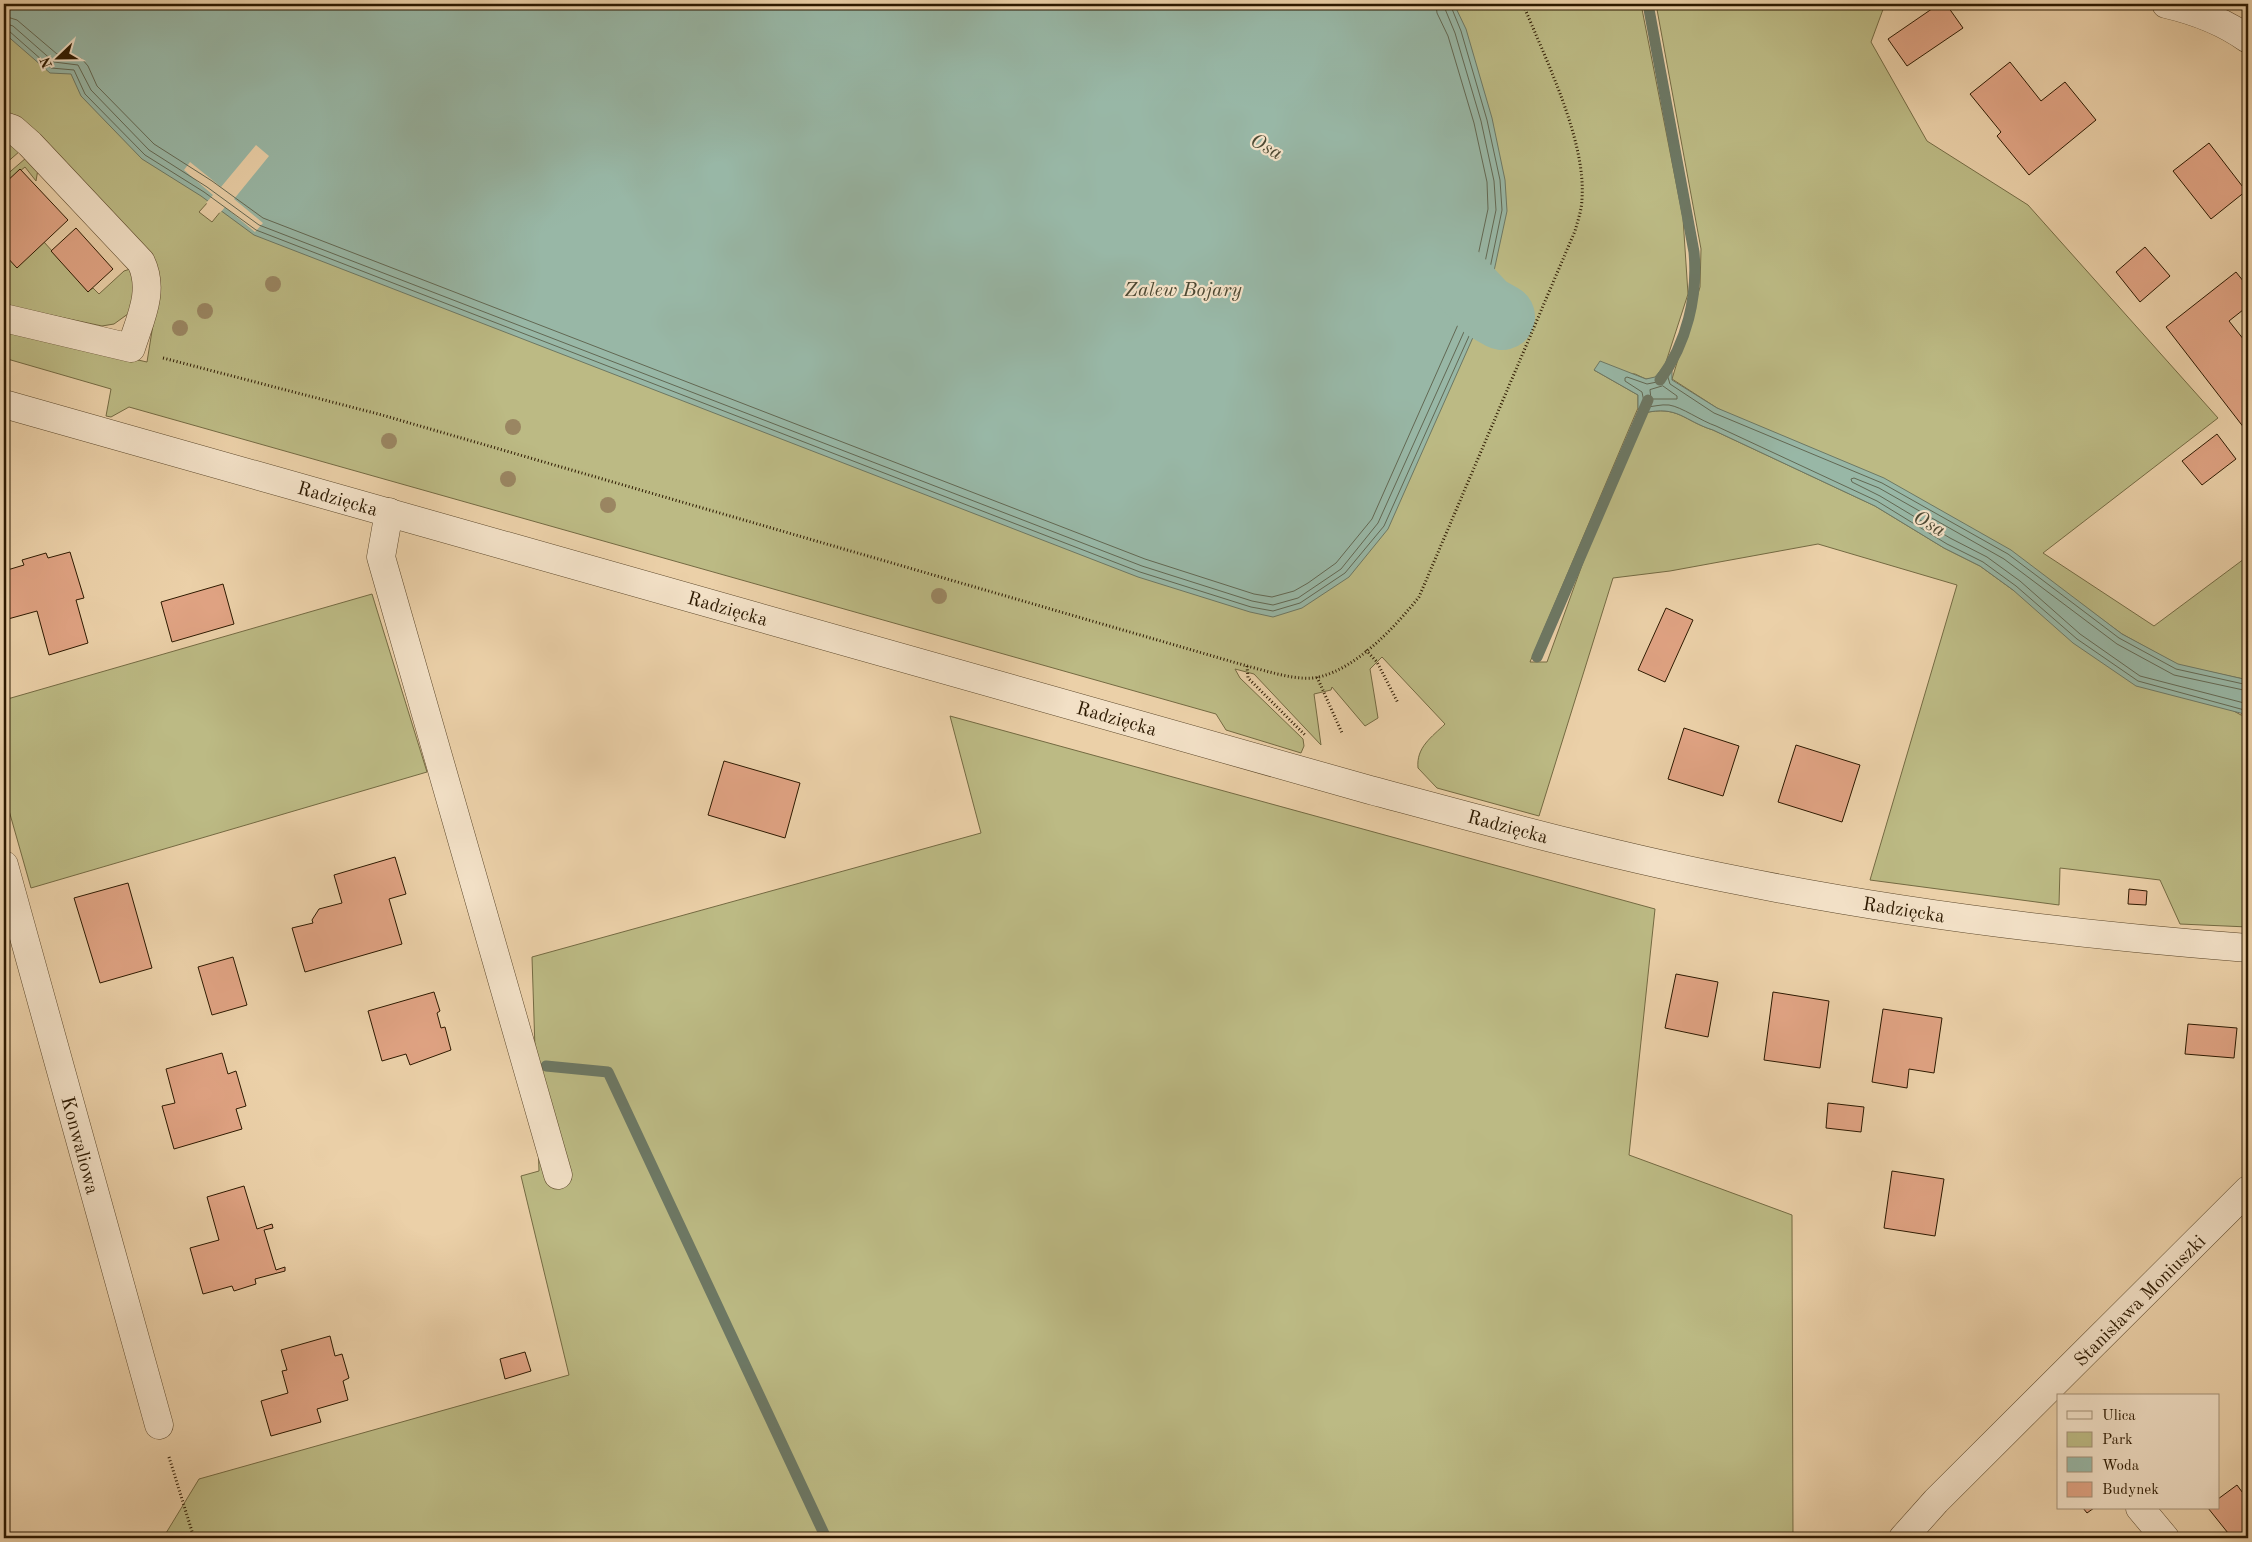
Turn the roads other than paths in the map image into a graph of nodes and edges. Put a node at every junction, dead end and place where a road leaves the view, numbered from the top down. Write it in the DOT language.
graph roads {
  1 [pos="2166,4"];
  2 [pos="2248,39"];
  3 [pos="4,126"];
  4 [pos="4,318"];
  5 [pos="4,404"];
  6 [pos="389,512"];
  7 [pos="4,866"];
  8 [pos="2248,948"];
  9 [pos="558,1175"];
  10 [pos="2248,1190"];
  11 [pos="2058,1394"];
  12 [pos="2051,1401"];
  13 [pos="159,1425"];
  14 [pos="2142,1510"];
  15 [pos="1903,1538"];
  16 [pos="2165,1538"];
  1 -- 2 [label="street"];
  3 -- 4 [label="street"];
  5 -- 6 [label="street, Radzięcka"];
  6 -- 8 [label="street, Radzięcka"];
  6 -- 9 [label="street"];
  7 -- 13 [label="street, Konwaliowa"];
  10 -- 11 [label="street, Stanisława Moniuszki"];
  12 -- 15 [label="street, Stanisława Moniuszki"];
  14 -- 16 [label="street"];
}
